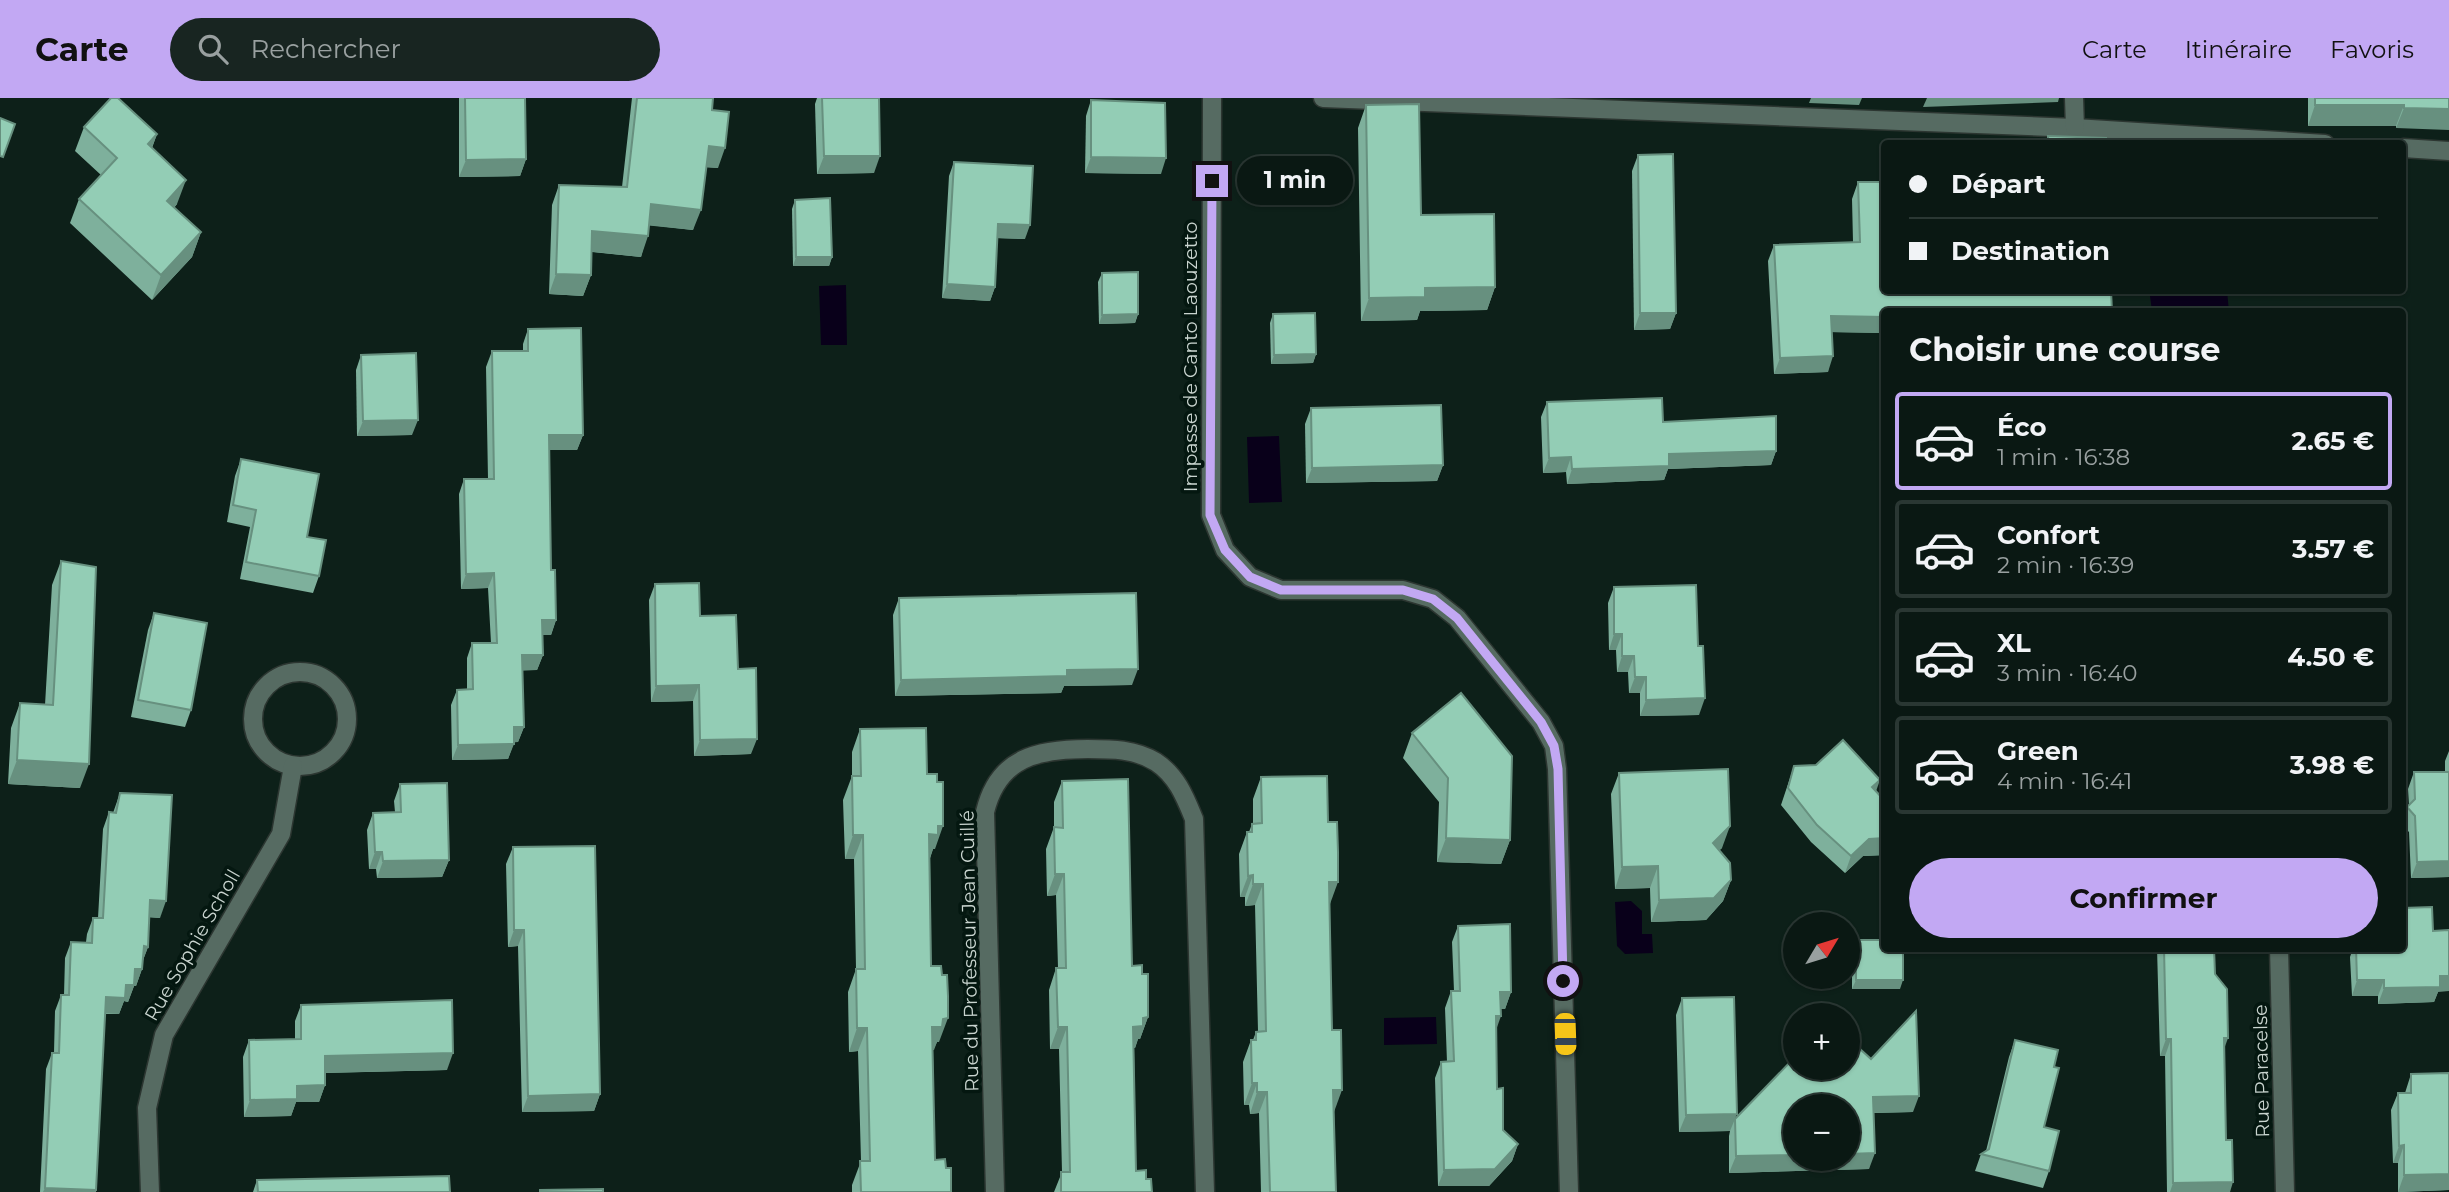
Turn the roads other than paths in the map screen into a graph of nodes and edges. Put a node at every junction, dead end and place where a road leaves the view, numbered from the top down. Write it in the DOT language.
graph roads {
  1 [pos="1213,98"];
  2 [pos="1323,98"];
  3 [pos="2074,98"];
  4 [pos="1349,99"];
  5 [pos="2075,128"];
  6 [pos="2262,140"];
  7 [pos="2406,148"];
  8 [pos="2449,151"];
  9 [pos="293,766"];
  10 [pos="2279,952"];
  11 [pos="150,1192"];
  12 [pos="995,1192"];
  13 [pos="1205,1192"];
  14 [pos="1569,1192"];
  15 [pos="2285,1192"];
  1 -- 14 [label="street, Impasse de Canto Laouzetto"];
  2 -- 4 [label="street"];
  3 -- 5 [label="street"];
  4 -- 5 [label="street"];
  5 -- 6 [label="street"];
  7 -- 8 [label="street"];
  9 -- 9 [label="street"];
  9 -- 11 [label="street, Rue Sophie Scholl"];
  10 -- 15 [label="street, Rue Paracelse"];
  12 -- 13 [label="street, Rue du Professeur Jean Cuillé"];
}
